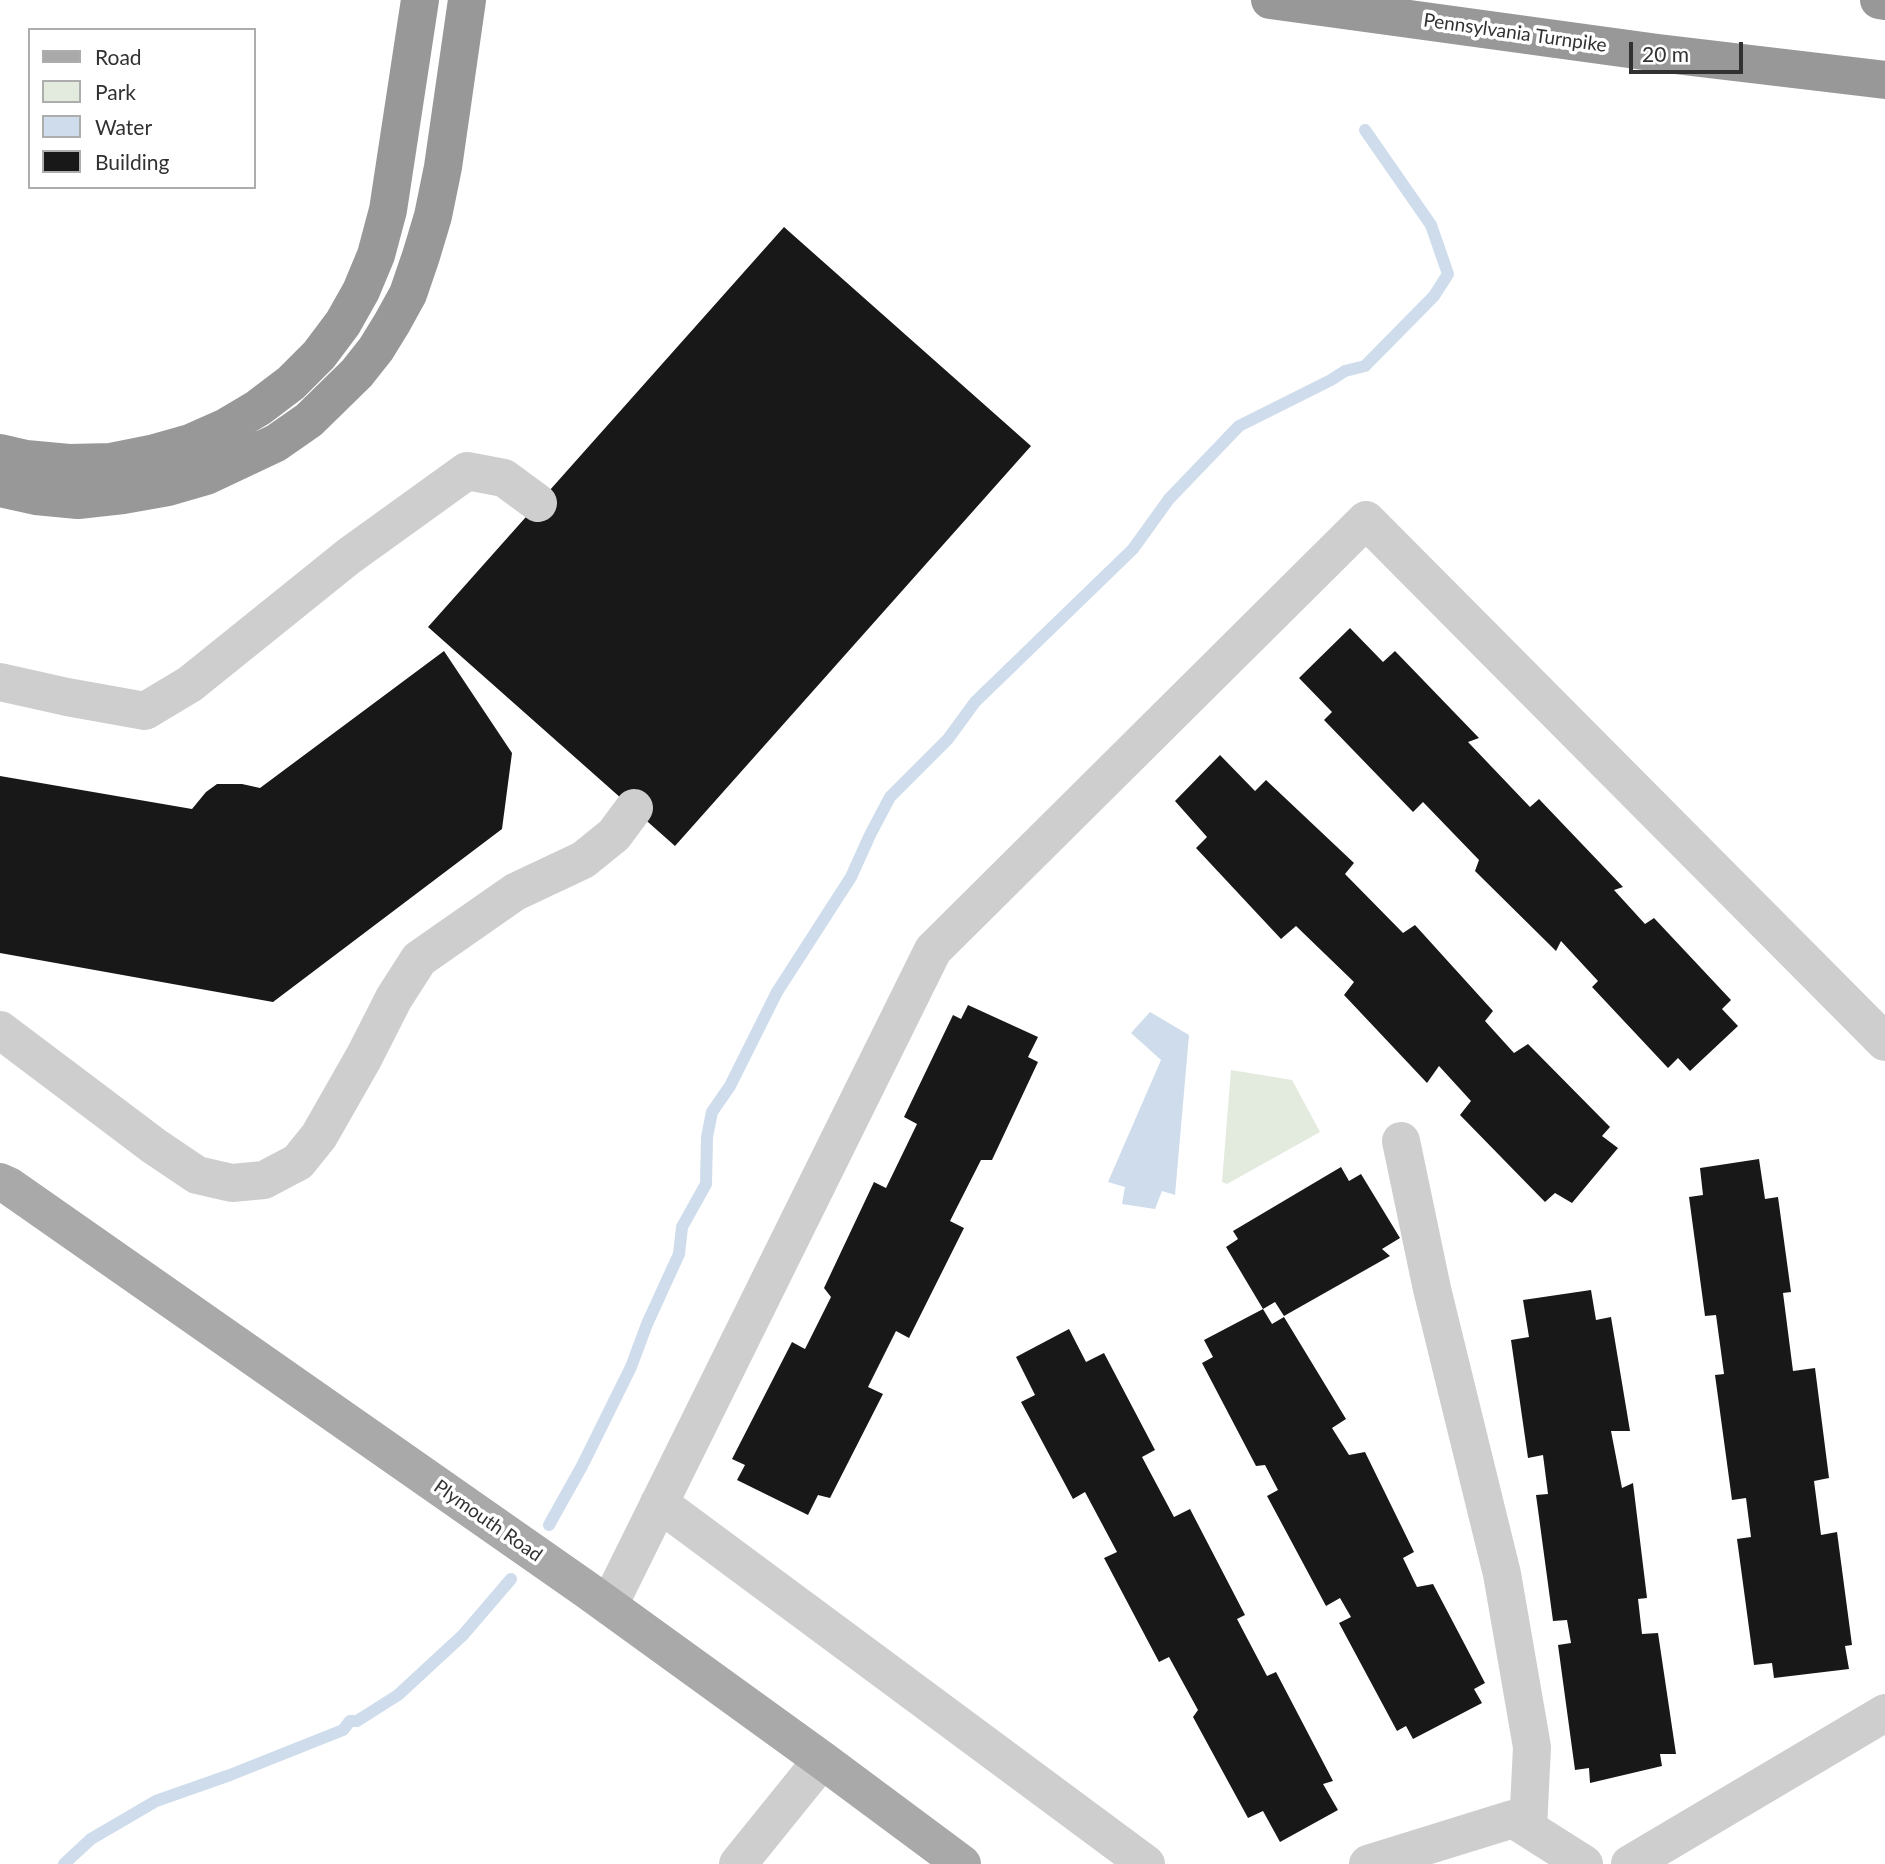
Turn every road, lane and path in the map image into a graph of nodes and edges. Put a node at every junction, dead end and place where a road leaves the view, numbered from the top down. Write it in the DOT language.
graph roads {
  1 [pos="420,0"];
  2 [pos="467,0"];
  3 [pos="1270,0"];
  4 [pos="1880,0"];
  5 [pos="1885,1"];
  6 [pos="1885,80"];
  7 [pos="0,453"];
  8 [pos="0,488"];
  9 [pos="538,503"];
  10 [pos="0,682"];
  11 [pos="634,808"];
  12 [pos="0,1030"];
  13 [pos="1885,1042"];
  14 [pos="1401,1141"];
  15 [pos="3,1180"];
  16 [pos="659,1503"];
  17 [pos="609,1605"];
  18 [pos="1885,1713"];
  19 [pos="822,1760"];
  20 [pos="1528,1828"];
  21 [pos="738,1864"];
  22 [pos="961,1864"];
  23 [pos="1146,1864"];
  24 [pos="1368,1864"];
  25 [pos="1584,1864"];
  26 [pos="1630,1864"];
  1 -- 7 [label="highway"];
  2 -- 8 [label="highway"];
  3 -- 6 [label="highway, Pennsylvania Turnpike"];
  4 -- 5 [label="highway"];
  9 -- 10 [label="street"];
  11 -- 12 [label="street"];
  13 -- 16 [label="street"];
  14 -- 20 [label="street"];
  15 -- 17 [label="main road, Plymouth Road"];
  16 -- 17 [label="street"];
  16 -- 23 [label="street"];
  17 -- 19 [label="main road, Plymouth Road"];
  18 -- 26 [label="street"];
  19 -- 21 [label="street"];
  19 -- 22 [label="main road, Plymouth Road"];
  20 -- 24 [label="street"];
  20 -- 25 [label="street"];
}
